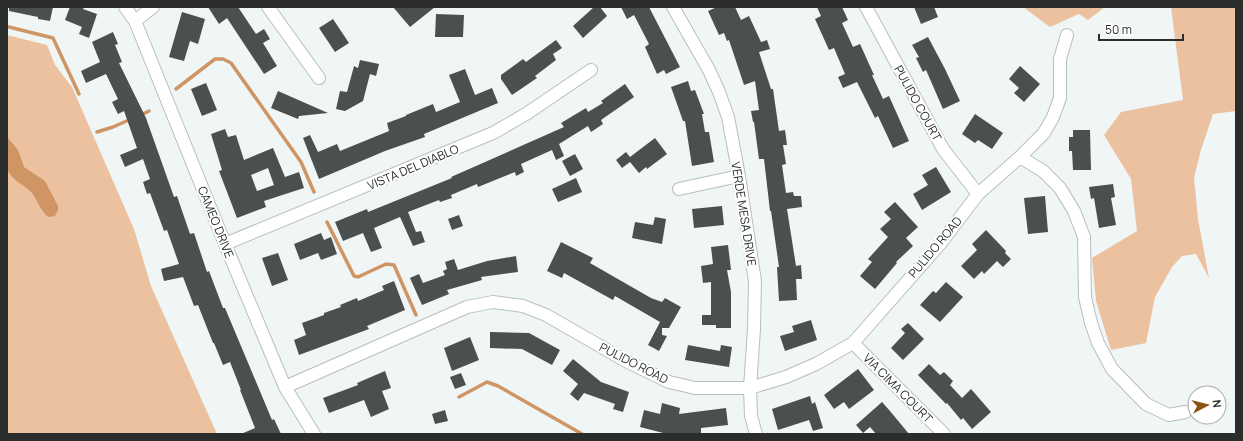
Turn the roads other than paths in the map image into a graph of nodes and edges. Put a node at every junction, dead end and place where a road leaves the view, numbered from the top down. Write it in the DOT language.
graph roads {
  1 [pos="125,7"];
  2 [pos="153,7"];
  3 [pos="268,7"];
  4 [pos="673,7"];
  5 [pos="866,7"];
  6 [pos="135,21"];
  7 [pos="1067,34"];
  8 [pos="591,70"];
  9 [pos="319,78"];
  10 [pos="1020,157"];
  11 [pos="739,176"];
  12 [pos="679,189"];
  13 [pos="978,194"];
  14 [pos="225,244"];
  15 [pos="853,343"];
  16 [pos="285,387"];
  17 [pos="750,388"];
  18 [pos="1185,412"];
  19 [pos="314,434"];
  20 [pos="756,434"];
  21 [pos="944,434"];
  1 -- 6 [label="street, CAMEO DRIVE"];
  2 -- 6 [label="street"];
  3 -- 9 [label="street"];
  4 -- 11 [label="street, VERDE MESA DRIVE"];
  5 -- 13 [label="street, PULIDO COURT"];
  6 -- 14 [label="street, CAMEO DRIVE"];
  7 -- 10 [label="street, PULIDO ROAD"];
  8 -- 14 [label="street, VISTA DEL DIABLO"];
  10 -- 13 [label="street, PULIDO ROAD"];
  10 -- 18 [label="street"];
  11 -- 12 [label="street"];
  11 -- 17 [label="street, VERDE MESA DRIVE"];
  13 -- 15 [label="street, PULIDO ROAD"];
  14 -- 16 [label="street, CAMEO DRIVE"];
  15 -- 17 [label="street, PULIDO ROAD"];
  15 -- 21 [label="street, VIA CIMA COURT"];
  16 -- 17 [label="street, PULIDO ROAD"];
  16 -- 19 [label="street, CAMEO DRIVE"];
  17 -- 20 [label="street, VERDE MESA DRIVE"];
}
